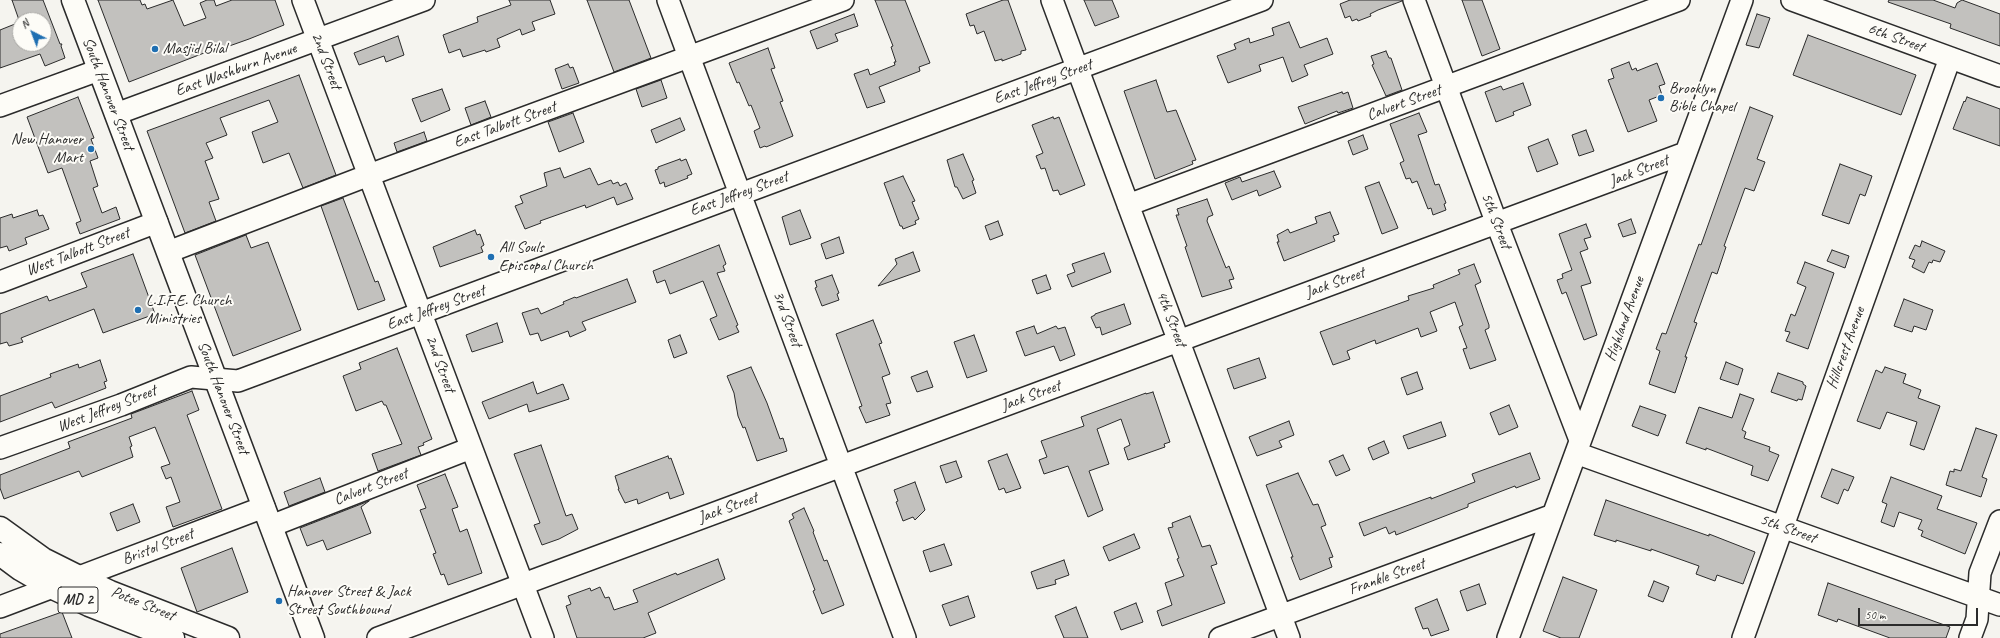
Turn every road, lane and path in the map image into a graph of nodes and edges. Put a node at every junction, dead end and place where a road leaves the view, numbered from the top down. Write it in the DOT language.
graph roads {
  1 [pos="73,0"];
  2 [pos="303,0"];
  3 [pos="424,0"];
  4 [pos="668,0"];
  5 [pos="843,0"];
  6 [pos="1052,0"];
  7 [pos="1262,0"];
  8 [pos="1414,0"];
  9 [pos="1679,0"];
  10 [pos="1742,0"];
  11 [pos="1792,0"];
  12 [pos="318,39"];
  13 [pos="689,57"];
  14 [pos="1950,58"];
  15 [pos="1077,69"];
  16 [pos="99,70"];
  17 [pos="2000,76"];
  18 [pos="1446,87"];
  19 [pos="0,106"];
  20 [pos="116,114"];
  21 [pos="1685,153"];
  22 [pos="369,175"];
  23 [pos="740,194"];
  24 [pos="1128,205"];
  25 [pos="157,222"];
  26 [pos="1497,224"];
  27 [pos="168,252"];
  28 [pos="0,282"];
  29 [pos="422,313"];
  30 [pos="1180,341"];
  31 [pos="215,378"];
  32 [pos="1578,447"];
  33 [pos="0,448"];
  34 [pos="471,448"];
  35 [pos="841,466"];
  36 [pos="1554,515"];
  37 [pos="267,516"];
  38 [pos="2000,521"];
  39 [pos="1782,527"];
  40 [pos="0,528"];
  41 [pos="0,554"];
  42 [pos="79,577"];
  43 [pos="523,584"];
  44 [pos="51,587"];
  45 [pos="1978,597"];
  46 [pos="2000,605"];
  47 [pos="0,607"];
  48 [pos="1281,616"];
  49 [pos="173,638"];
  50 [pos="228,638"];
  51 [pos="313,638"];
  52 [pos="378,638"];
  53 [pos="543,638"];
  54 [pos="905,638"];
  55 [pos="1220,638"];
  56 [pos="1289,638"];
  57 [pos="1508,638"];
  58 [pos="1743,638"];
  59 [pos="1970,638"];
  1 -- 16 [label="main road, South Hanover Street"];
  2 -- 12 [label="street, 2nd Street"];
  3 -- 12 [label="street, East Washburn Avenue"];
  4 -- 13 [label="street, 3rd Street"];
  5 -- 13 [label="street, East Talbott Street"];
  6 -- 15 [label="street, 4th Street"];
  7 -- 15 [label="street, East Jeffrey Street"];
  8 -- 18 [label="street, 5th Street"];
  9 -- 18 [label="street, Calvert Street"];
  10 -- 21 [label="street, Highland Avenue"];
  11 -- 14 [label="street, 6th Street"];
  12 -- 20 [label="street, East Washburn Avenue"];
  12 -- 22 [label="street, 2nd Street"];
  13 -- 22 [label="street, East Talbott Street"];
  13 -- 23 [label="street, 3rd Street"];
  14 -- 17 [label="street, 6th Street"];
  14 -- 39 [label="street, Hillcrest Avenue"];
  15 -- 23 [label="street, East Jeffrey Street"];
  15 -- 24 [label="street, 4th Street"];
  16 -- 19 [label="street"];
  16 -- 20 [label="main road, South Hanover Street"];
  18 -- 24 [label="street, Calvert Street"];
  18 -- 26 [label="street, 5th Street"];
  20 -- 25 [label="main road, South Hanover Street"];
  21 -- 26 [label="street, Jack Street"];
  21 -- 32 [label="street, Highland Avenue"];
  22 -- 27 [label="street, East Talbott Street"];
  22 -- 29 [label="street, 2nd Street"];
  23 -- 29 [label="street, East Jeffrey Street"];
  23 -- 35 [label="street, 3rd Street"];
  24 -- 30 [label="street, 4th Street"];
  25 -- 27 [label="main road, South Hanover Street"];
  25 -- 28 [label="street, West Talbott Street"];
  26 -- 30 [label="street, Jack Street"];
  26 -- 32 [label="street, 5th Street"];
  27 -- 31 [label="main road, South Hanover Street"];
  29 -- 31 [label="street, East Jeffrey Street"];
  29 -- 34 [label="street, 2nd Street"];
  30 -- 35 [label="street, Jack Street"];
  30 -- 48 [label="street, 4th Street"];
  31 -- 33 [label="street, West Jeffrey Street"];
  31 -- 37 [label="main road, South Hanover Street"];
  32 -- 36 [label="street, Highland Avenue"];
  32 -- 39 [label="street, 5th Street"];
  34 -- 37 [label="street, Calvert Street"];
  34 -- 43 [label="street, 2nd Street"];
  35 -- 43 [label="street, Jack Street"];
  35 -- 54 [label="street, 3rd Street"];
  36 -- 48 [label="street, Frankle Street"];
  36 -- 57 [label="street, Highland Avenue"];
  37 -- 42 [label="street, Bristol Street"];
  37 -- 51 [label="main road, South Hanover Street"];
  38 -- 45 [label="street"];
  39 -- 45 [label="street, 5th Street"];
  39 -- 58 [label="street, Hillcrest Avenue"];
  40 -- 42 [label="main road, Potee Street / MD 2"];
  41 -- 44 [label="main road, Potee Street / MD 2"];
  42 -- 44 [label="street, Bristol Street"];
  42 -- 50 [label="main road, Potee Street / MD 2"];
  43 -- 52 [label="street, Jack Street"];
  43 -- 53 [label="street, 2nd Street"];
  44 -- 47 [label="street, Bristol Street"];
  44 -- 49 [label="main road, Potee Street / MD 2"];
  45 -- 46 [label="street, 5th Street"];
  45 -- 59 [label="street"];
  48 -- 55 [label="street, Frankle Street"];
  48 -- 56 [label="street, 4th Street"];
}
